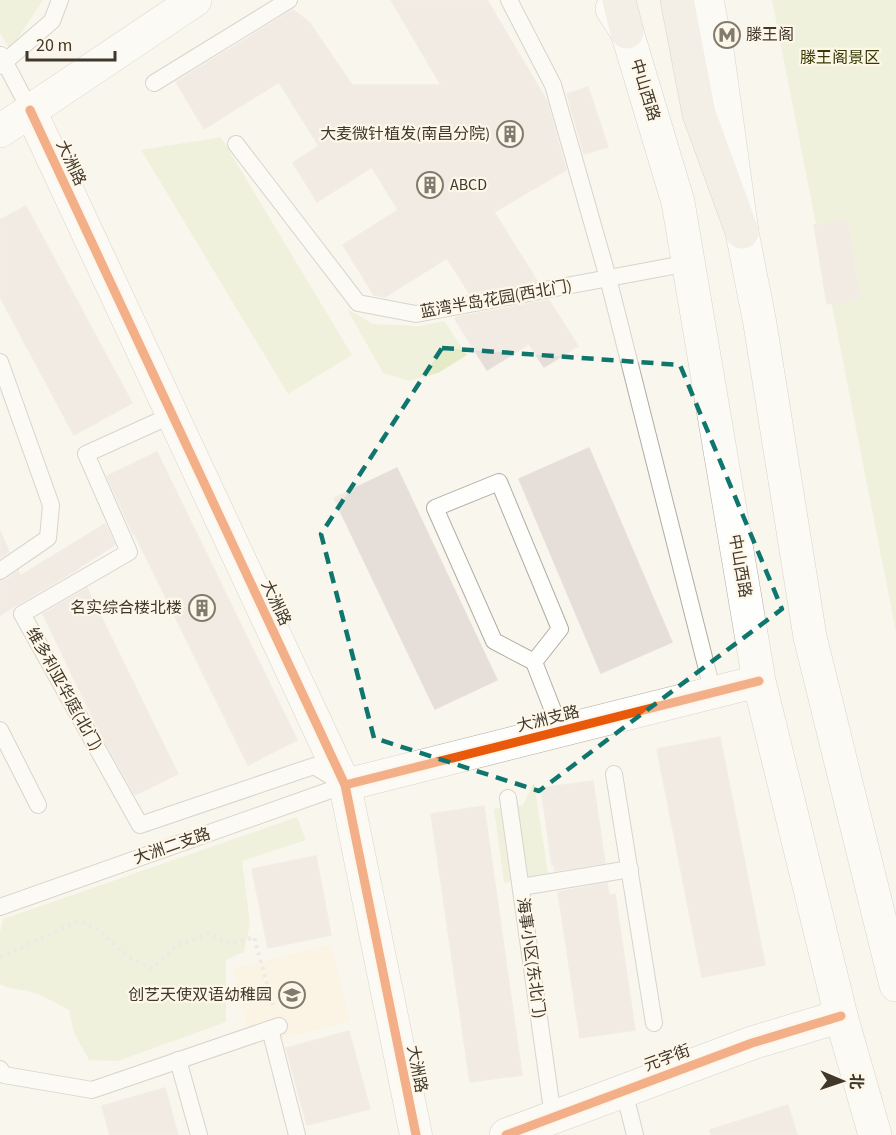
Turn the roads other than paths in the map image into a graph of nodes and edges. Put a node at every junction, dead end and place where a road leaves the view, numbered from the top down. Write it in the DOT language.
graph roads {
  1 [pos="60,0"];
  2 [pos="195,0"];
  3 [pos="289,0"];
  4 [pos="509,0"];
  5 [pos="606,0"];
  6 [pos="619,0"];
  7 [pos="677,0"];
  8 [pos="707,0"];
  9 [pos="627,32"];
  10 [pos="2,61"];
  11 [pos="154,83"];
  12 [pos="30,110"];
  13 [pos="0,131"];
  14 [pos="236,144"];
  15 [pos="742,232"];
  16 [pos="689,263"];
  17 [pos="608,278"];
  18 [pos="0,362"];
  19 [pos="172,415"];
  20 [pos="0,572"];
  21 [pos="534,662"];
  22 [pos="759,681"];
  23 [pos="713,693"];
  24 [pos="0,730"];
  25 [pos="561,731"];
  26 [pos="614,774"];
  27 [pos="345,785"];
  28 [pos="508,798"];
  29 [pos="38,805"];
  30 [pos="630,869"];
  31 [pos="520,887"];
  32 [pos="0,907"];
  33 [pos="896,985"];
  34 [pos="841,1016"];
  35 [pos="654,1023"];
  36 [pos="178,1060"];
  37 [pos="0,1069"];
  38 [pos="624,1091"];
  39 [pos="553,1117"];
  40 [pos="199,1135"];
  41 [pos="297,1135"];
  42 [pos="416,1135"];
  43 [pos="506,1135"];
  44 [pos="635,1135"];
  45 [pos="875,1135"];
  1 -- 10 [label="lane"];
  2 -- 12 [label="main road"];
  3 -- 11 [label="lane"];
  4 -- 17 [label="lane"];
  5 -- 9 [label="main road, 中山西路"];
  6 -- 9 [label="main road"];
  7 -- 15 [label="main road"];
  8 -- 15 [label="main road"];
  9 -- 16 [label="main road, 中山西路"];
  10 -- 12 [label="lane"];
  12 -- 13 [label="main road"];
  12 -- 19 [label="street, 大洲路"];
  14 -- 17 [label="lane, 蓝湾半岛花园(西北门)"];
  15 -- 33 [label="main road"];
  16 -- 17 [label="lane, 蓝湾半岛花园(西北门)"];
  16 -- 22 [label="main road, 中山西路"];
  17 -- 23 [label="lane"];
  18 -- 20 [label="lane"];
  19 -- 27 [label="street, 大洲路"];
  19 -- 27 [label="lane, 维多利亚华庭(北门)"];
  21 -- 21 [label="lane"];
  21 -- 25 [label="lane"];
  22 -- 23 [label="street, 大洲支路"];
  22 -- 34 [label="main road, 中山西路"];
  23 -- 25 [label="street, 大洲支路"];
  24 -- 29 [label="lane"];
  25 -- 27 [label="street, 大洲支路"];
  26 -- 30 [label="lane"];
  27 -- 32 [label="lane, 大洲二支路"];
  27 -- 42 [label="street, 大洲路"];
  28 -- 31 [label="lane, 海事小区(东北门)"];
  30 -- 31 [label="lane"];
  30 -- 35 [label="lane"];
  31 -- 39 [label="lane, 海事小区(东北门)"];
  34 -- 38 [label="main road, 元字街"];
  34 -- 45 [label="main road, 中山西路"];
  36 -- 37 [label="lane"];
  36 -- 40 [label="lane"];
  36 -- 41 [label="lane"];
  38 -- 39 [label="main road, 元字街"];
  38 -- 44 [label="lane"];
  39 -- 43 [label="main road, 元字街"];
}
